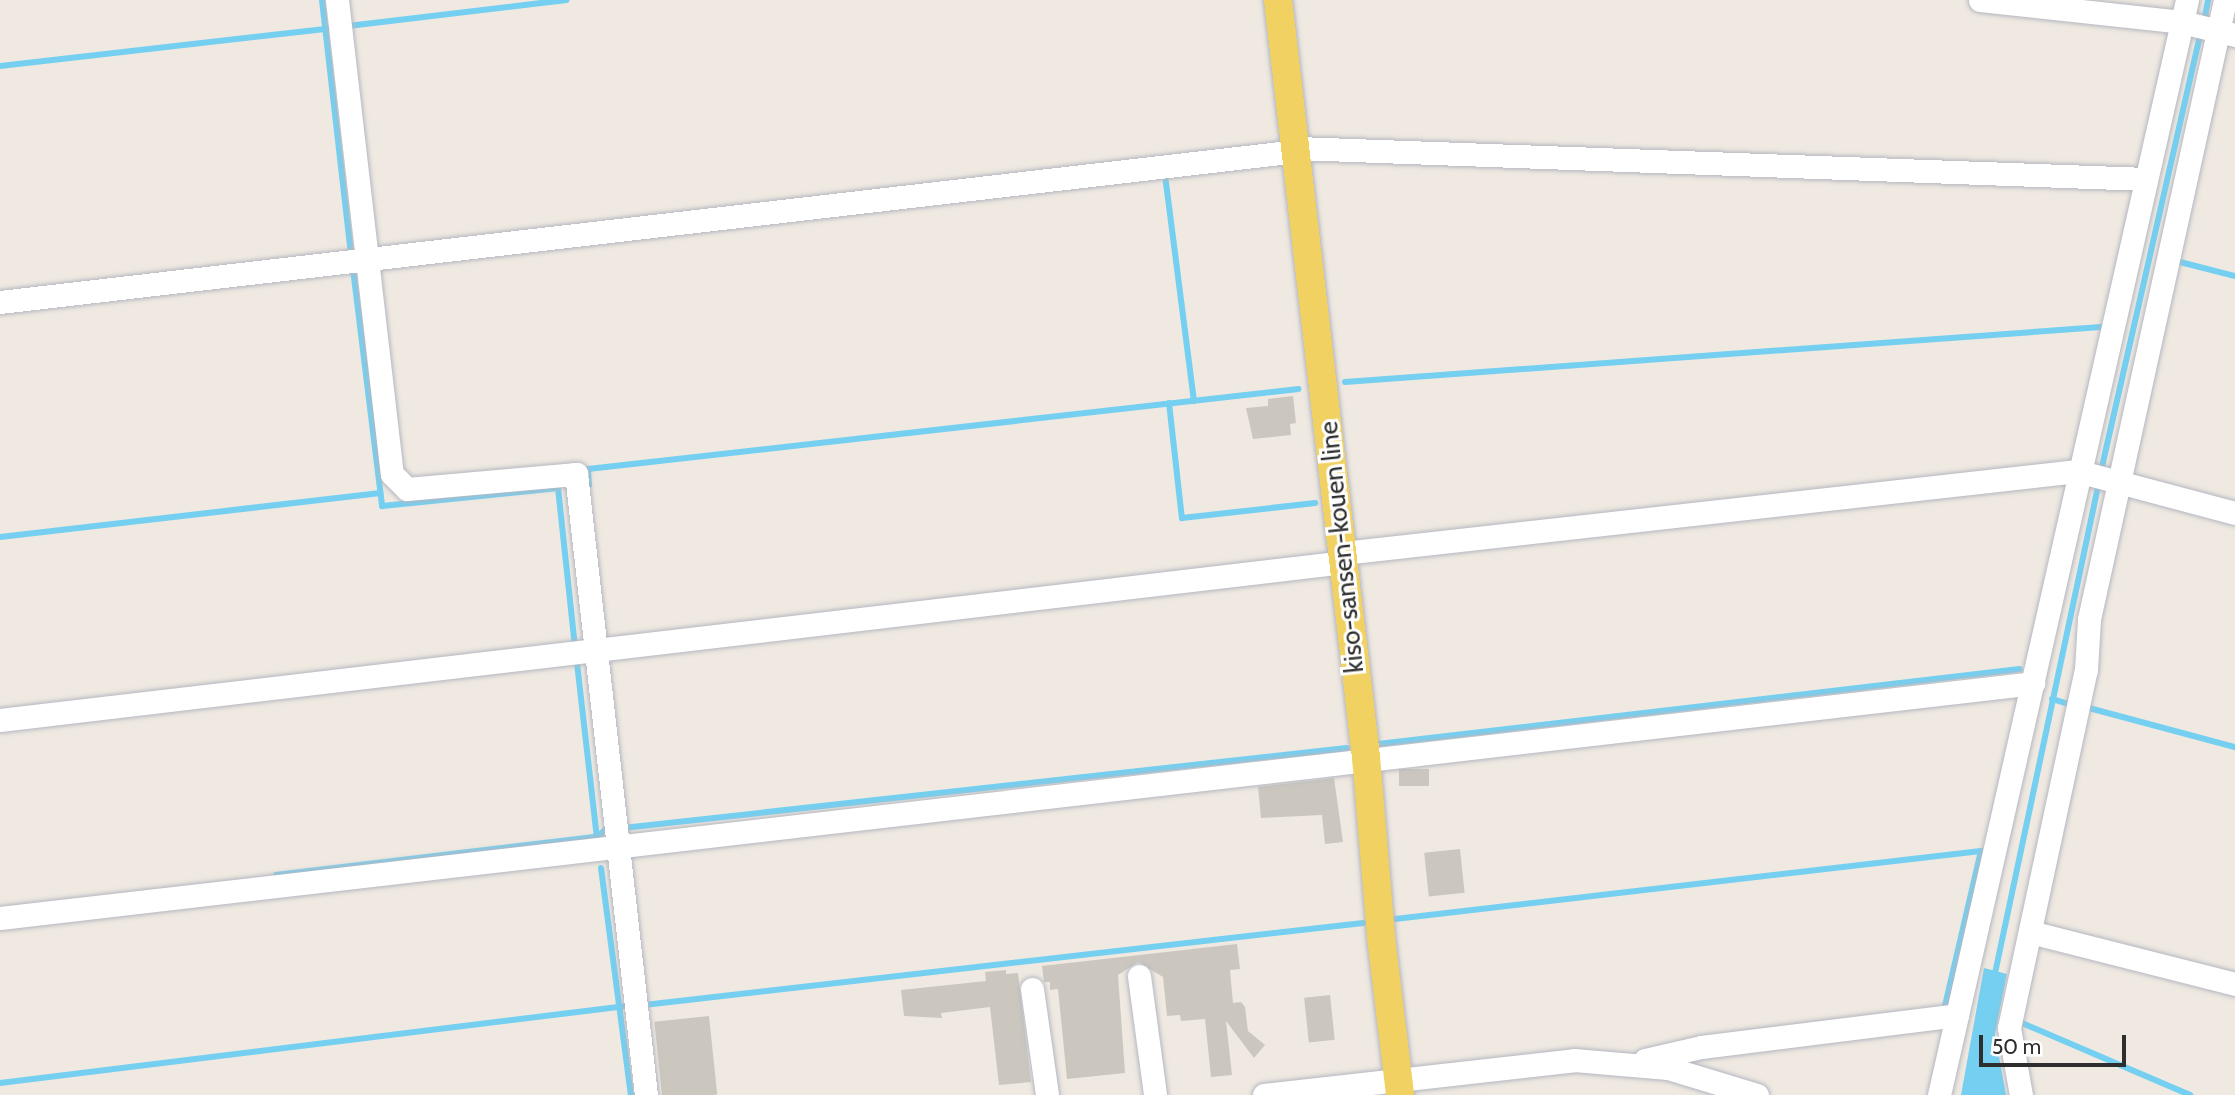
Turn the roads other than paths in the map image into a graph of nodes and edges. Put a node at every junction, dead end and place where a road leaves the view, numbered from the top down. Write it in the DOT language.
graph roads {
  1 [pos="337,0"];
  2 [pos="1278,0"];
  3 [pos="1980,0"];
  4 [pos="2225,0"];
  5 [pos="2186,15"];
  6 [pos="2223,32"];
  7 [pos="1298,150"];
  8 [pos="2146,179"];
  9 [pos="366,258"];
  10 [pos="0,302"];
  11 [pos="2082,472"];
  12 [pos="2115,482"];
  13 [pos="2235,513"];
  14 [pos="1344,558"];
  15 [pos="598,651"];
  16 [pos="2033,683"];
  17 [pos="0,720"];
  18 [pos="1366,757"];
  19 [pos="620,844"];
  20 [pos="0,918"];
  21 [pos="2030,932"];
  22 [pos="1139,975"];
  23 [pos="2235,984"];
  24 [pos="1032,989"];
  25 [pos="1957,1015"];
  26 [pos="1628,1063"];
  27 [pos="1399,1087"];
  28 [pos="646,1095"];
  29 [pos="1047,1095"];
  30 [pos="1155,1095"];
  31 [pos="1264,1095"];
  32 [pos="1757,1095"];
  33 [pos="1939,1095"];
  34 [pos="2021,1095"];
  1 -- 9 [label="street"];
  2 -- 7 [label="main road, kiso-sansen-kouen line"];
  3 -- 5 [label="street"];
  4 -- 6 [label="street"];
  5 -- 6 [label="street"];
  5 -- 8 [label="street"];
  6 -- 12 [label="street"];
  7 -- 8 [label="street"];
  7 -- 9 [label="street"];
  7 -- 14 [label="main road, kiso-sansen-kouen line"];
  8 -- 11 [label="street"];
  9 -- 10 [label="street"];
  9 -- 15 [label="street"];
  11 -- 12 [label="street"];
  11 -- 14 [label="street"];
  11 -- 16 [label="street"];
  12 -- 13 [label="street"];
  12 -- 21 [label="street"];
  14 -- 15 [label="street"];
  14 -- 18 [label="main road, kiso-sansen-kouen line"];
  15 -- 17 [label="street"];
  15 -- 19 [label="street"];
  16 -- 18 [label="street"];
  16 -- 25 [label="street"];
  18 -- 19 [label="street"];
  18 -- 27 [label="main road, kiso-sansen-kouen line"];
  19 -- 20 [label="street"];
  19 -- 28 [label="street"];
  21 -- 23 [label="street"];
  21 -- 34 [label="street"];
  22 -- 30 [label="street"];
  24 -- 29 [label="street"];
  25 -- 26 [label="street"];
  25 -- 33 [label="street"];
  26 -- 27 [label="street"];
  26 -- 32 [label="street"];
  27 -- 31 [label="street"];
}
